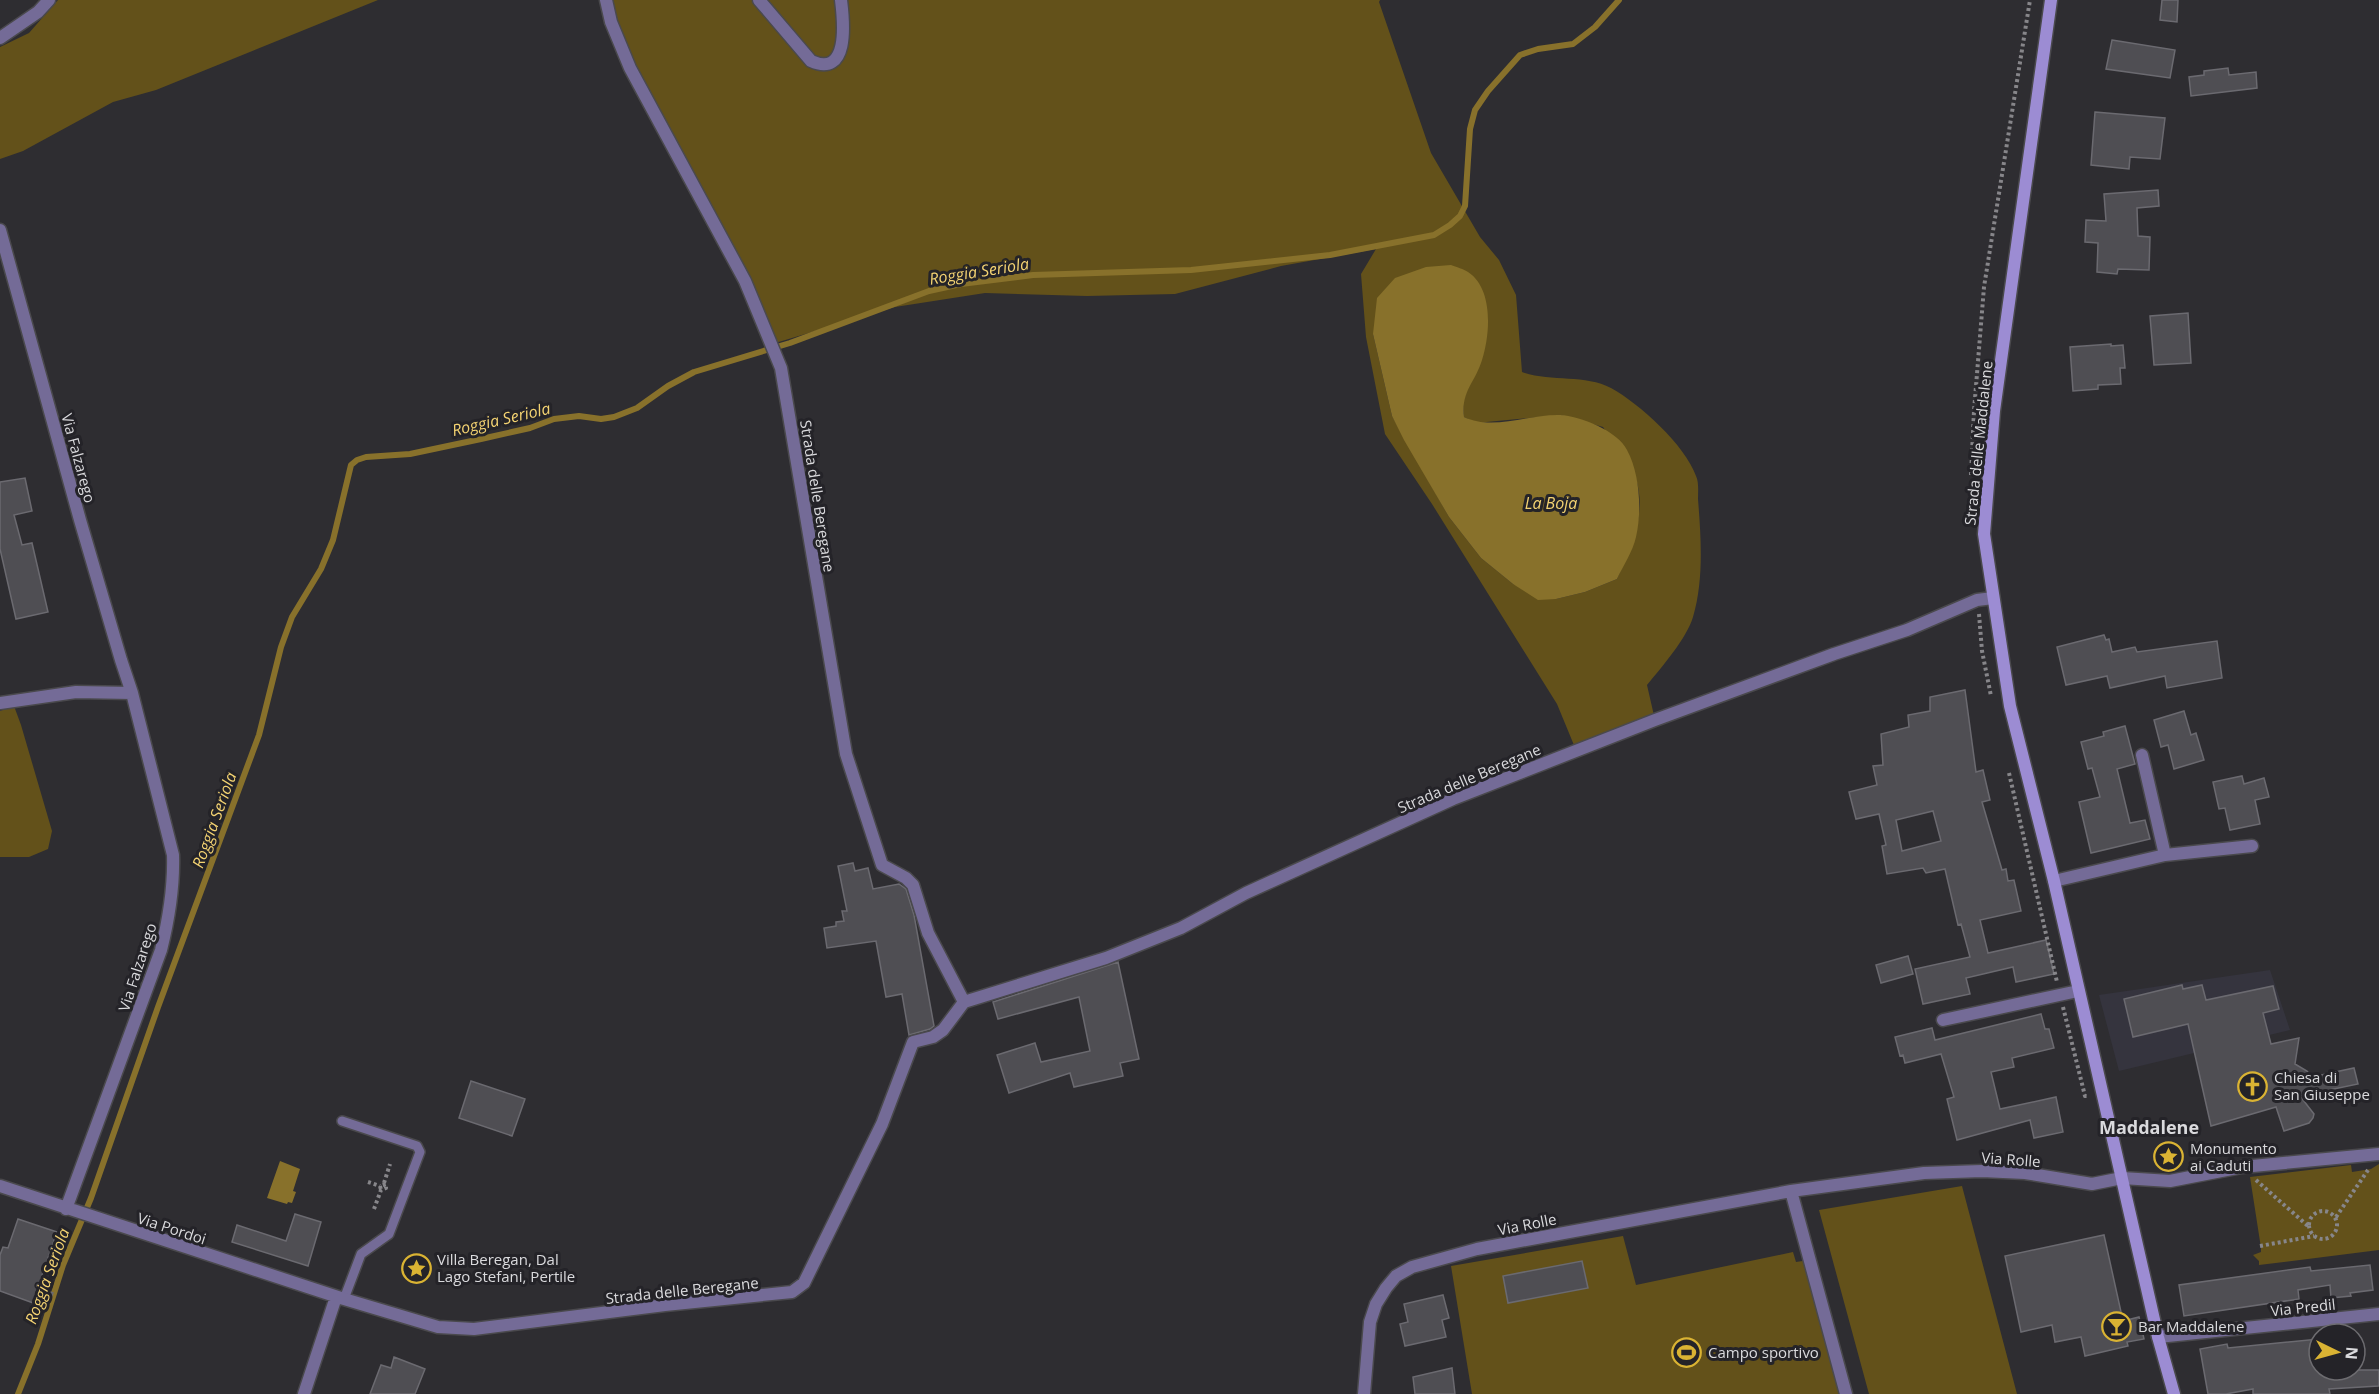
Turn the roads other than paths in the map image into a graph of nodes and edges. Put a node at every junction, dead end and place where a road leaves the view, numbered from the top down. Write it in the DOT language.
graph roads {
  1 [pos="50,0"];
  2 [pos="606,0"];
  3 [pos="759,0"];
  4 [pos="841,0"];
  5 [pos="2051,0"];
  6 [pos="0,38"];
  7 [pos="0,230"];
  8 [pos="1993,598"];
  9 [pos="132,693"];
  10 [pos="0,703"];
  11 [pos="2142,755"];
  12 [pos="2252,846"];
  13 [pos="2165,855"];
  14 [pos="2054,881"];
  15 [pos="2078,991"];
  16 [pos="964,1002"];
  17 [pos="1943,1020"];
  18 [pos="342,1121"];
  19 [pos="2376,1159"];
  20 [pos="2122,1178"];
  21 [pos="0,1186"];
  22 [pos="1791,1191"];
  23 [pos="78,1213"];
  24 [pos="340,1298"];
  25 [pos="2379,1314"];
  26 [pos="2158,1337"];
  27 [pos="304,1394"];
  28 [pos="1364,1394"];
  29 [pos="1846,1394"];
  30 [pos="2174,1394"];
  1 -- 6 [label="street"];
  2 -- 16 [label="street, Strada delle Beregane"];
  3 -- 4 [label="street"];
  5 -- 8 [label="street, Strada delle Maddalene"];
  7 -- 9 [label="street, Via Falzarego"];
  8 -- 14 [label="street, Strada delle Maddalene"];
  8 -- 16 [label="street, Strada delle Beregane"];
  9 -- 10 [label="street"];
  9 -- 23 [label="street, Via Falzarego"];
  11 -- 13 [label="street"];
  12 -- 13 [label="street"];
  13 -- 14 [label="street"];
  14 -- 15 [label="street, Strada delle Maddalene"];
  15 -- 17 [label="street"];
  15 -- 20 [label="street, Strada delle Maddalene"];
  16 -- 24 [label="street, Strada delle Beregane"];
  18 -- 24 [label="lane"];
  19 -- 20 [label="street, Via Rolle"];
  20 -- 22 [label="street, Via Rolle"];
  20 -- 26 [label="street, Strada delle Maddalene"];
  21 -- 23 [label="street, Via Pordoi"];
  22 -- 28 [label="street, Via Rolle"];
  22 -- 29 [label="street"];
  23 -- 24 [label="street, Via Pordoi"];
  24 -- 27 [label="street"];
  25 -- 26 [label="street, Via Predil"];
  26 -- 30 [label="street, Strada delle Maddalene"];
}
